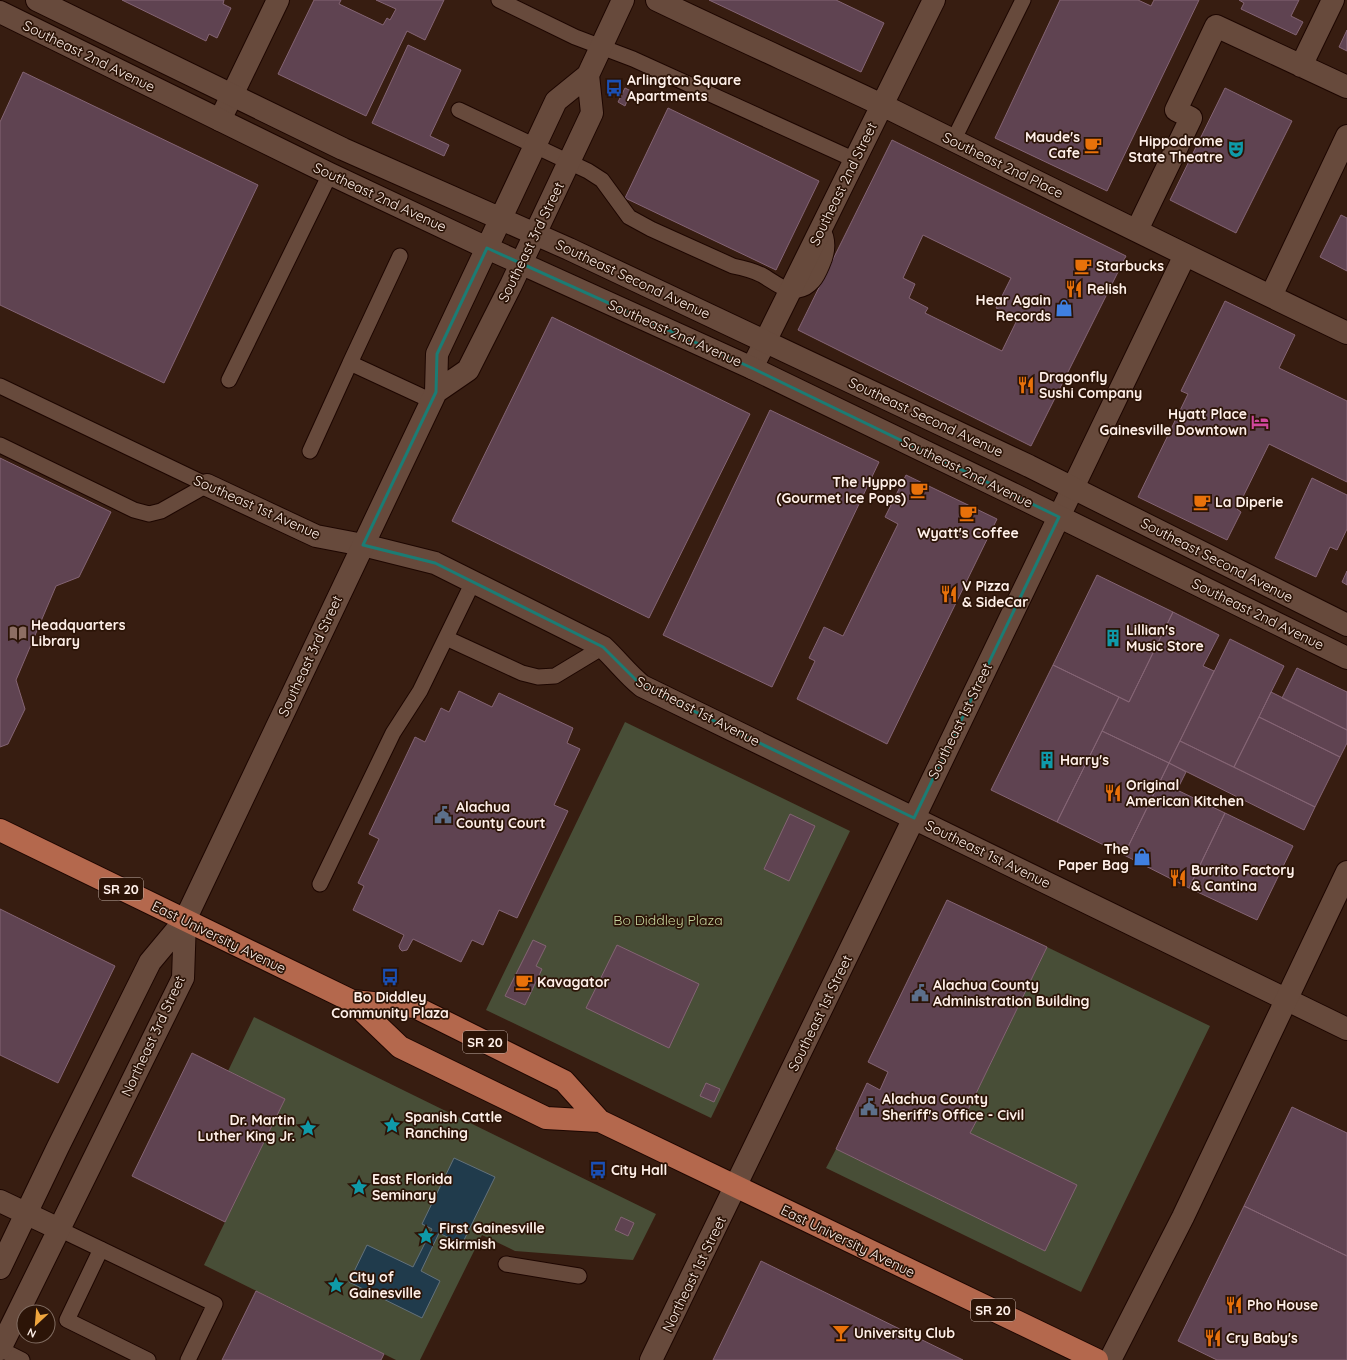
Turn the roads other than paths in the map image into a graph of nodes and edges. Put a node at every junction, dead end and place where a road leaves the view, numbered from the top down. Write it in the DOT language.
graph roads {
  1 [pos="37,0"];
  2 [pos="278,0"];
  3 [pos="500,0"];
  4 [pos="623,0"];
  5 [pos="657,0"];
  6 [pos="934,0"];
  7 [pos="1023,0"];
  8 [pos="1333,0"];
  9 [pos="4,13"];
  10 [pos="601,48"];
  11 [pos="1301,66"];
  12 [pos="588,75"];
  13 [pos="1347,87"];
  14 [pos="233,95"];
  15 [pos="882,106"];
  16 [pos="459,110"];
  17 [pos="220,120"];
  18 [pos="1347,136"];
  19 [pos="953,141"];
  20 [pos="535,146"];
  21 [pos="343,149"];
  22 [pos="855,160"];
  23 [pos="569,162"];
  24 [pos="330,174"];
  25 [pos="501,218"];
  26 [pos="1137,230"];
  27 [pos="535,234"];
  28 [pos="487,248"];
  29 [pos="1185,255"];
  30 [pos="400,256"];
  31 [pos="521,263"];
  32 [pos="790,291"];
  33 [pos="1271,296"];
  34 [pos="1347,333"];
  35 [pos="766,341"];
  36 [pos="350,363"];
  37 [pos="752,368"];
  38 [pos="229,380"];
  39 [pos="0,386"];
  40 [pos="434,397"];
  41 [pos="0,445"];
  42 [pos="310,451"];
  43 [pos="207,485"];
  44 [pos="1073,488"];
  45 [pos="1059,516"];
  46 [pos="363,545"];
  47 [pos="474,582"];
  48 [pos="1347,625"];
  49 [pos="446,638"];
  50 [pos="603,648"];
  51 [pos="1347,658"];
  52 [pos="914,818"];
  53 [pos="0,830"];
  54 [pos="1347,872"];
  55 [pos="320,884"];
  56 [pos="185,920"];
  57 [pos="1287,1000"];
  58 [pos="352,1001"];
  59 [pos="1347,1029"];
  60 [pos="600,1121"];
  61 [pos="736,1187"];
  62 [pos="0,1201"];
  63 [pos="26,1213"];
  64 [pos="59,1229"];
  65 [pos="101,1249"];
  66 [pos="506,1264"];
  67 [pos="0,1268"];
  68 [pos="579,1276"];
  69 [pos="0,1349"];
  70 [pos="22,1360"];
  71 [pos="148,1360"];
  72 [pos="188,1360"];
  73 [pos="652,1360"];
  74 [pos="1097,1360"];
  75 [pos="1110,1360"];
  1 -- 14 [label="street, Southeast 2nd Avenue"];
  2 -- 14 [label="street"];
  3 -- 10 [label="lane"];
  4 -- 10 [label="street, Southeast 3rd Street"];
  5 -- 15 [label="street, Southeast 2nd Place"];
  6 -- 15 [label="street, Southeast 2nd Street"];
  7 -- 19 [label="lane"];
  8 -- 11 [label="street"];
  9 -- 17 [label="street, Southeast 2nd Avenue"];
  10 -- 12 [label="street, Southeast 3rd Street"];
  10 -- 22 [label="lane"];
  11 -- 13 [label="street"];
  11 -- 26 [label="street"];
  12 -- 20 [label="street, Southeast 3rd Street"];
  12 -- 23 [label="street, Southeast 3rd Street"];
  14 -- 17 [label="street"];
  14 -- 21 [label="street, Southeast 2nd Avenue"];
  15 -- 19 [label="street, Southeast 2nd Place"];
  15 -- 22 [label="street, Southeast 2nd Street"];
  16 -- 20 [label="lane"];
  17 -- 24 [label="street, Southeast 2nd Avenue"];
  18 -- 33 [label="street"];
  19 -- 26 [label="street, Southeast 2nd Place"];
  20 -- 23 [label="lane"];
  20 -- 25 [label="street, Southeast 3rd Street"];
  21 -- 24 [label="street"];
  21 -- 25 [label="street, Southeast 2nd Avenue"];
  22 -- 32 [label="street, Southeast 2nd Street"];
  23 -- 27 [label="street, Southeast 3rd Street"];
  23 -- 32 [label="lane"];
  24 -- 28 [label="street, Southeast 2nd Avenue"];
  24 -- 38 [label="lane"];
  25 -- 27 [label="street, Southeast Second Avenue"];
  25 -- 28 [label="street, Southeast 3rd Street"];
  26 -- 29 [label="street, Southeast 2nd Place"];
  27 -- 31 [label="street, Southeast 3rd Street"];
  27 -- 35 [label="street, Southeast Second Avenue"];
  28 -- 31 [label="street, Southeast 2nd Avenue"];
  28 -- 40 [label="street, Southeast 3rd Street"];
  29 -- 33 [label="street, Southeast 2nd Place"];
  29 -- 44 [label="street, Southeast 1st Street"];
  30 -- 36 [label="lane"];
  31 -- 37 [label="street, Southeast 2nd Avenue"];
  31 -- 40 [label="street, Southeast 3rd Street"];
  32 -- 35 [label="street, Southeast 2nd Street"];
  33 -- 34 [label="street, Southeast 2nd Place"];
  35 -- 37 [label="street, Southeast 2nd Street"];
  35 -- 44 [label="street, Southeast Second Avenue"];
  36 -- 40 [label="lane"];
  36 -- 42 [label="lane"];
  37 -- 45 [label="street, Southeast 2nd Avenue"];
  39 -- 43 [label="lane, Southeast 1st Avenue"];
  40 -- 46 [label="street, Southeast 3rd Street"];
  41 -- 43 [label="lane"];
  43 -- 46 [label="street, Southeast 1st Avenue"];
  44 -- 45 [label="street, Southeast 1st Street"];
  44 -- 48 [label="street, Southeast Second Avenue"];
  45 -- 51 [label="street, Southeast 2nd Avenue"];
  45 -- 52 [label="street, Southeast 1st Street"];
  46 -- 47 [label="street, Southeast 1st Avenue"];
  46 -- 56 [label="street, Southeast 3rd Street"];
  47 -- 49 [label="lane"];
  47 -- 50 [label="street, Southeast 1st Avenue"];
  49 -- 50 [label="lane"];
  49 -- 55 [label="lane"];
  50 -- 52 [label="street, Southeast 1st Avenue"];
  52 -- 57 [label="street, Southeast 1st Avenue"];
  52 -- 61 [label="street, Southeast 1st Street"];
  53 -- 56 [label="main road, East University Avenue / SR 20"];
  54 -- 57 [label="street"];
  56 -- 58 [label="main road, East University Avenue / SR 20"];
  56 -- 63 [label="street"];
  56 -- 64 [label="street, Northeast 3rd Street"];
  57 -- 59 [label="street, Southeast 1st Avenue"];
  57 -- 75 [label="street"];
  58 -- 60 [label="main road, East University Avenue / SR 20"];
  58 -- 60 [label="main road, East University Avenue / SR 20"];
  60 -- 61 [label="main road, East University Avenue / SR 20"];
  61 -- 73 [label="street, Northeast 1st Street"];
  61 -- 74 [label="main road, East University Avenue / SR 20"];
  62 -- 63 [label="street"];
  63 -- 64 [label="street"];
  63 -- 67 [label="street"];
  64 -- 65 [label="lane"];
  64 -- 69 [label="street, Northeast 3rd Street"];
  65 -- 71 [label="lane"];
  65 -- 72 [label="lane"];
  66 -- 68 [label="lane"];
  69 -- 70 [label="lane"];
}
